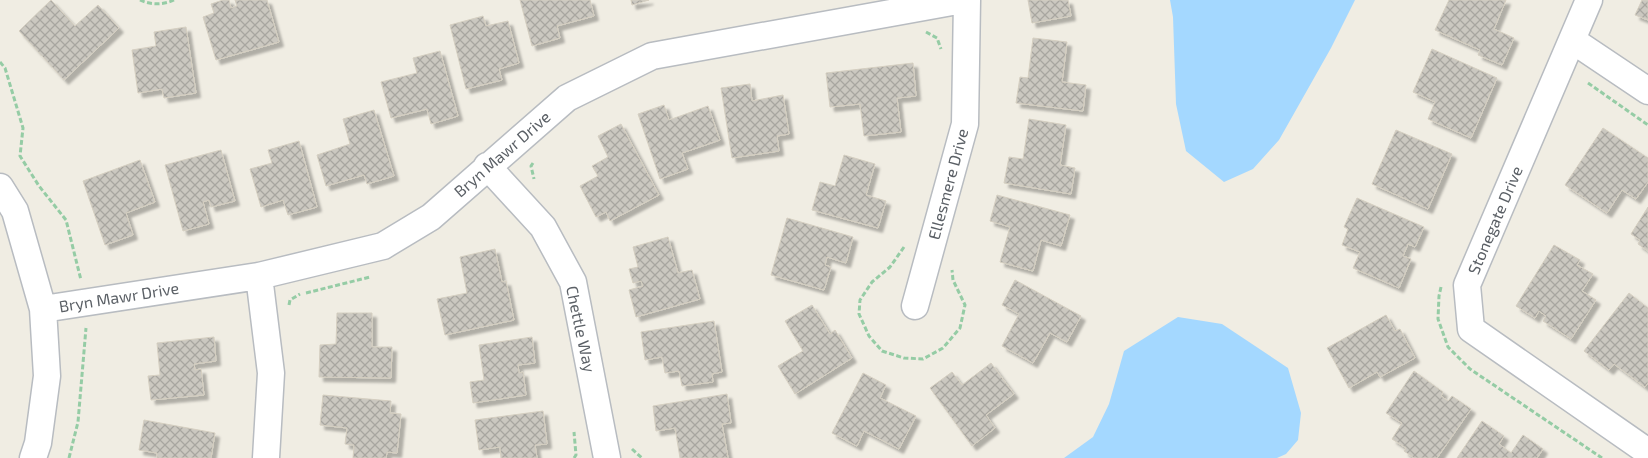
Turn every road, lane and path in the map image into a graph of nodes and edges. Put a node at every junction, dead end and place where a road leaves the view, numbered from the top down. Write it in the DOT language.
graph roads {
  1 [pos="140,0"];
  2 [pos="174,0"];
  3 [pos="965,0"];
  4 [pos="1589,0"];
  5 [pos="925,31"];
  6 [pos="1572,40"];
  7 [pos="942,54"];
  8 [pos="0,62"];
  9 [pos="1582,78"];
  10 [pos="1648,91"];
  11 [pos="1648,125"];
  12 [pos="535,160"];
  13 [pos="487,166"];
  14 [pos="534,180"];
  15 [pos="0,187"];
  16 [pos="906,240"];
  17 [pos="952,263"];
  18 [pos="374,275"];
  19 [pos="259,276"];
  20 [pos="83,303"];
  21 [pos="915,306"];
  22 [pos="43,309"];
  23 [pos="288,309"];
  24 [pos="574,427"];
  25 [pos="617,452"];
  26 [pos="1648,452"];
  27 [pos="33,458"];
  28 [pos="69,458"];
  29 [pos="266,458"];
  30 [pos="574,458"];
  31 [pos="642,458"];
  1 -- 2 [label="path"];
  3 -- 13 [label="street, Bryn Mawr Drive"];
  3 -- 21 [label="street, Ellesmere Drive"];
  4 -- 6 [label="street, Stonegate Drive"];
  5 -- 7 [label="path"];
  6 -- 10 [label="street"];
  6 -- 26 [label="street, Stonegate Drive"];
  8 -- 20 [label="path"];
  9 -- 11 [label="path"];
  12 -- 14 [label="path"];
  13 -- 19 [label="street, Bryn Mawr Drive"];
  13 -- 25 [label="street, Chettle Way"];
  15 -- 22 [label="street"];
  16 -- 17 [label="path"];
  18 -- 23 [label="path"];
  19 -- 20 [label="street, Bryn Mawr Drive"];
  19 -- 29 [label="street"];
  20 -- 22 [label="street, Bryn Mawr Drive"];
  20 -- 28 [label="path"];
  22 -- 27 [label="street"];
  24 -- 30 [label="path"];
  25 -- 31 [label="path"];
}
